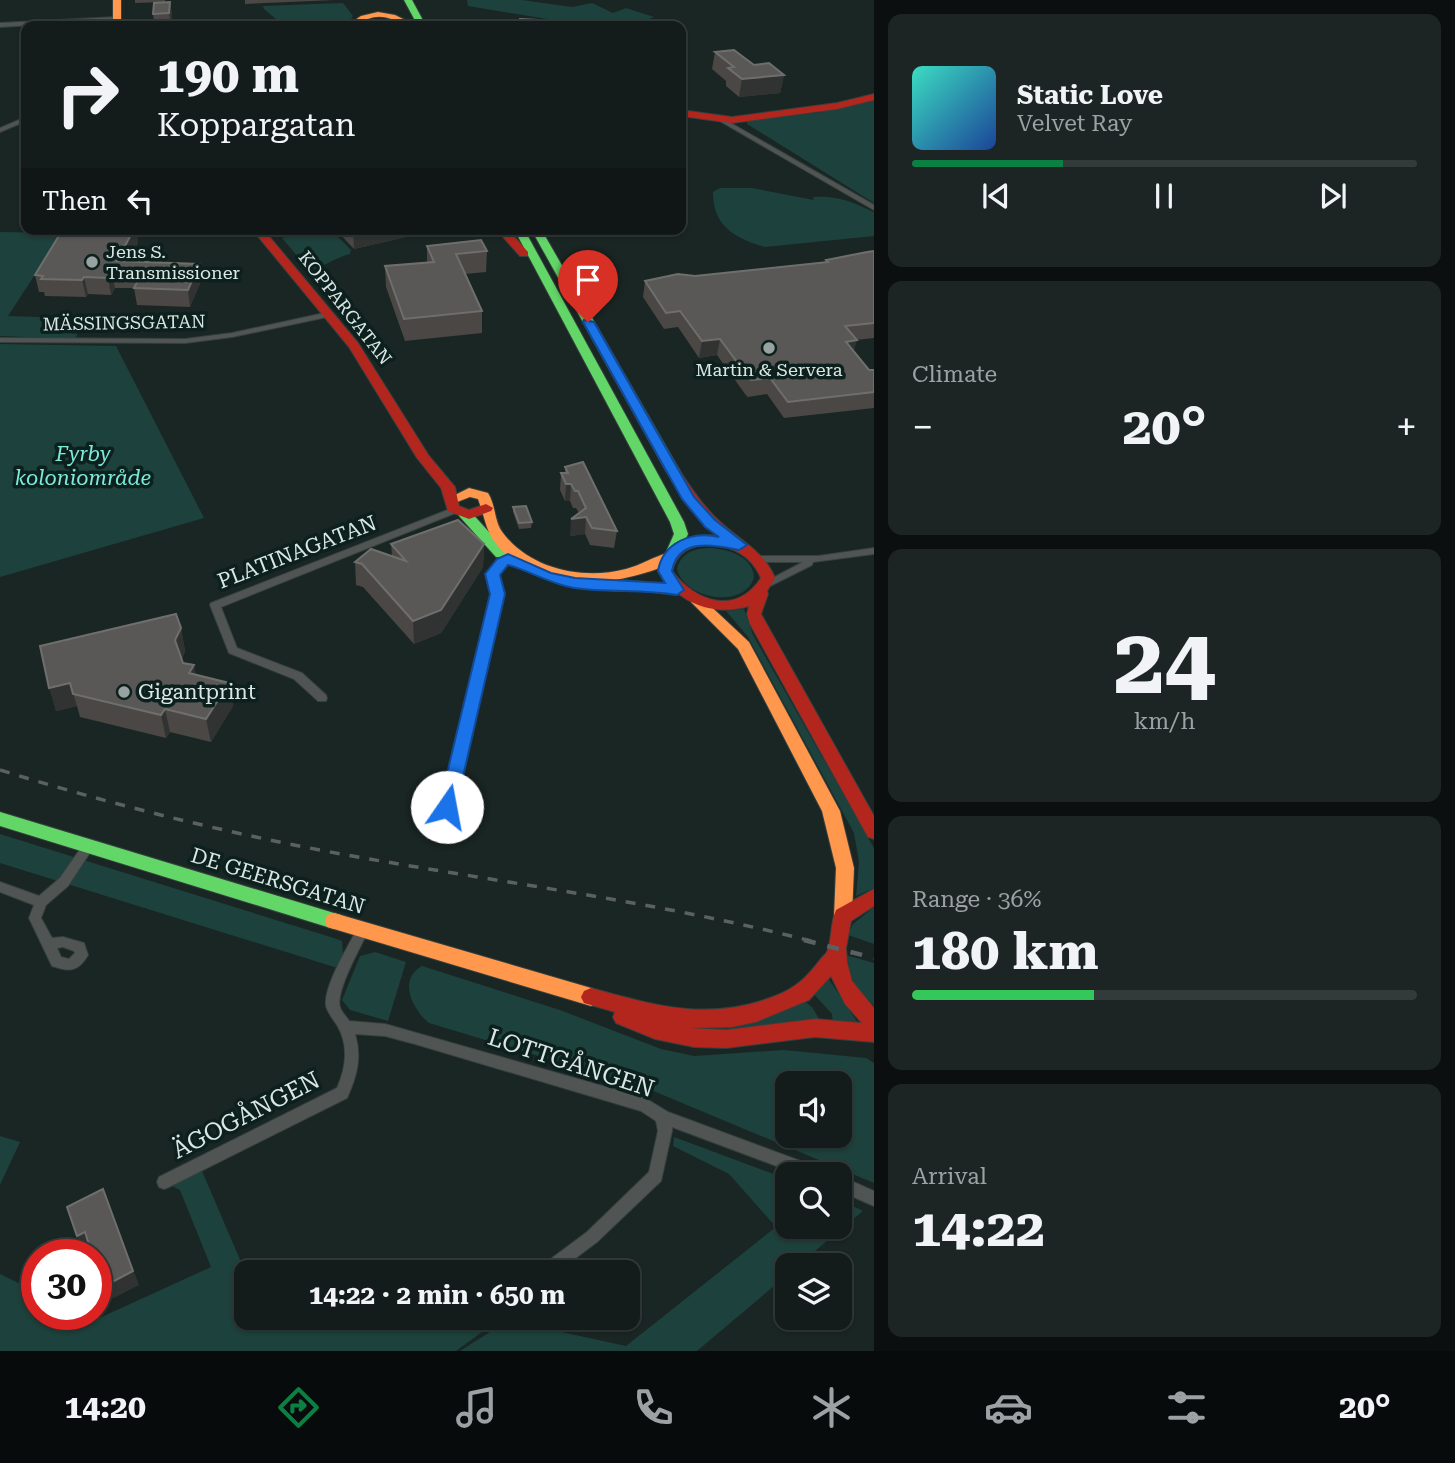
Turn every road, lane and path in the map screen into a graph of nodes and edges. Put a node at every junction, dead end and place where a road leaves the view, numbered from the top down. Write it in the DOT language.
graph roads {
  1 [pos="117,0"];
  2 [pos="394,0"];
  3 [pos="408,0"];
  4 [pos="116,21"];
  5 [pos="356,21"];
  6 [pos="405,21"];
  7 [pos="410,21"];
  8 [pos="412,21"];
  9 [pos="21,24"];
  10 [pos="0,25"];
  11 [pos="874,97"];
  12 [pos="686,112"];
  13 [pos="716,115"];
  14 [pos="739,119"];
  15 [pos="21,122"];
  16 [pos="0,130"];
  17 [pos="874,208"];
  18 [pos="262,235"];
  19 [pos="506,235"];
  20 [pos="522,235"];
  21 [pos="539,235"];
  22 [pos="555,235"];
  23 [pos="556,265"];
  24 [pos="546,280"];
  25 [pos="329,314"];
  26 [pos="0,340"];
  27 [pos="421,449"];
  28 [pos="476,494"];
  29 [pos="458,508"];
  30 [pos="486,508"];
  31 [pos="874,551"];
  32 [pos="751,552"];
  33 [pos="671,554"];
  34 [pos="511,556"];
  35 [pos="818,559"];
  36 [pos="764,589"];
  37 [pos="677,590"];
  38 [pos="698,602"];
  39 [pos="322,698"];
  40 [pos="447,807"];
  41 [pos="0,819"];
  42 [pos="874,832"];
  43 [pos="89,845"];
  44 [pos="0,887"];
  45 [pos="874,897"];
  46 [pos="41,902"];
  47 [pos="842,916"];
  48 [pos="363,929"];
  49 [pos="49,944"];
  50 [pos="833,958"];
  51 [pos="543,984"];
  52 [pos="874,1022"];
  53 [pos="345,1027"];
  54 [pos="783,1033"];
  55 [pos="874,1033"];
  56 [pos="874,1044"];
  57 [pos="663,1117"];
  58 [pos="785,1162"];
  59 [pos="163,1182"];
  60 [pos="852,1189"];
  61 [pos="874,1199"];
  62 [pos="561,1260"];
  1 -- 4 [label="main road"];
  2 -- 7 [label="main road"];
  3 -- 8 [label="main road"];
  5 -- 6 [label="main road"];
  9 -- 10 [label="street"];
  11 -- 14 [label="main road"];
  12 -- 13 [label="main road"];
  13 -- 14 [label="main road"];
  13 -- 14 [label="street"];
  14 -- 17 [label="street"];
  15 -- 16 [label="street"];
  18 -- 25 [label="main road, KOPPARGATAN"];
  19 -- 24 [label="main road"];
  20 -- 24 [label="main road"];
  21 -- 23 [label="main road"];
  22 -- 23 [label="main road"];
  23 -- 32 [label="main road"];
  24 -- 33 [label="main road"];
  25 -- 26 [label="street, MÄSSINGSGATAN"];
  25 -- 27 [label="main road, KOPPARGATAN"];
  27 -- 28 [label="main road, KOPPARGATAN"];
  27 -- 29 [label="main road, KOPPARGATAN"];
  28 -- 29 [label="main road"];
  28 -- 30 [label="main road, KOPPARGATAN"];
  29 -- 30 [label="main road"];
  29 -- 34 [label="main road, KOPPARGATAN"];
  29 -- 39 [label="street, PLATINAGATAN"];
  30 -- 34 [label="main road, KOPPARGATAN"];
  31 -- 35 [label="street"];
  32 -- 33 [label="main road"];
  32 -- 35 [label="street"];
  32 -- 36 [label="main road"];
  33 -- 34 [label="main road, KOPPARGATAN"];
  33 -- 37 [label="main road"];
  34 -- 37 [label="main road, KOPPARGATAN"];
  34 -- 40 [label="street"];
  35 -- 36 [label="street"];
  36 -- 38 [label="main road"];
  36 -- 42 [label="main road"];
  37 -- 38 [label="main road"];
  38 -- 47 [label="main road"];
  41 -- 43 [label="main road, DE GEERSGATAN"];
  43 -- 46 [label="street"];
  43 -- 48 [label="main road, DE GEERSGATAN"];
  44 -- 46 [label="street"];
  45 -- 47 [label="main road"];
  46 -- 49 [label="street"];
  47 -- 50 [label="main road"];
  48 -- 51 [label="main road, DE GEERSGATAN"];
  48 -- 53 [label="street, ÄGOGÅNGEN"];
  50 -- 51 [label="main road, DE GEERSGATAN"];
  50 -- 52 [label="main road"];
  51 -- 54 [label="main road, DE GEERSGATAN"];
  53 -- 57 [label="street, LOTTGÅNGEN"];
  53 -- 59 [label="street, ÄGOGÅNGEN"];
  54 -- 55 [label="main road, DE GEERSGATAN"];
  54 -- 56 [label="main road, DE GEERSGATAN"];
  57 -- 58 [label="street"];
  57 -- 62 [label="street, LOTTGÅNGEN"];
  60 -- 61 [label="street"];
}
